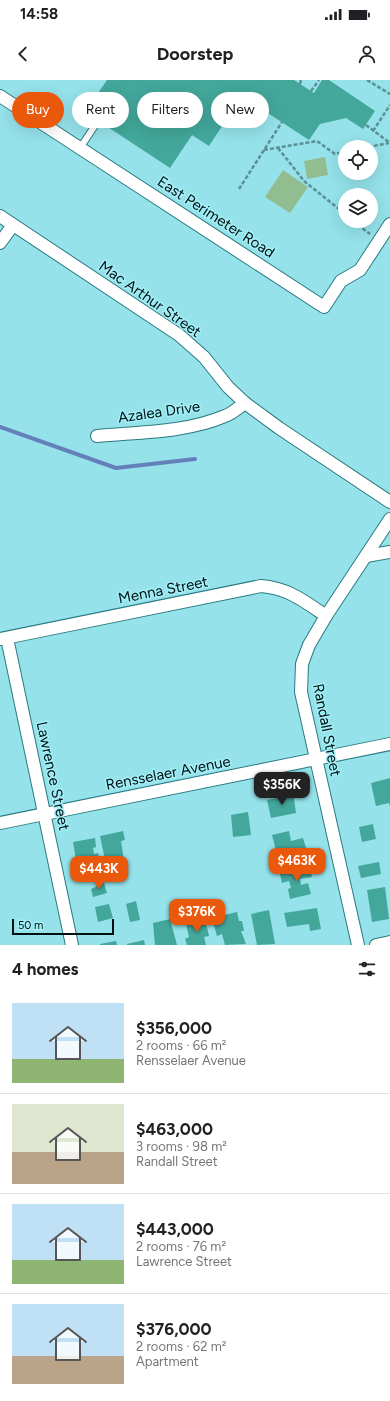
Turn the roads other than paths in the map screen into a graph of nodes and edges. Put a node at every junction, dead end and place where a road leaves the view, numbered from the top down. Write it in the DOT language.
graph roads {
  1 [pos="0,96"];
  2 [pos="93,128"];
  3 [pos="80,148"];
  4 [pos="0,216"];
  5 [pos="13,224"];
  6 [pos="390,224"];
  7 [pos="0,243"];
  8 [pos="245,403"];
  9 [pos="96,436"];
  10 [pos="390,502"];
  11 [pos="390,519"];
  12 [pos="390,552"];
  13 [pos="366,556"];
  14 [pos="326,616"];
  15 [pos="3,638"];
  16 [pos="390,744"];
  17 [pos="316,760"];
  18 [pos="44,814"];
  19 [pos="0,823"];
  20 [pos="390,942"];
  21 [pos="72,945"];
  22 [pos="358,945"];
  23 [pos="376,945"];
  1 -- 3 [label="street, East Perimeter Road"];
  2 -- 3 [label="lane"];
  3 -- 6 [label="street, East Perimeter Road"];
  4 -- 5 [label="street, Mac Arthur Street"];
  5 -- 7 [label="street"];
  5 -- 8 [label="street, Mac Arthur Street"];
  8 -- 9 [label="street, Azalea Drive"];
  8 -- 10 [label="street, Mac Arthur Street"];
  11 -- 13 [label="street, Randall Street"];
  12 -- 13 [label="street"];
  13 -- 14 [label="street, Randall Street"];
  14 -- 15 [label="street, Menna Street"];
  14 -- 17 [label="street, Randall Street"];
  15 -- 18 [label="street, Lawrence Street"];
  16 -- 17 [label="street, Rensselaer Avenue"];
  17 -- 18 [label="street, Rensselaer Avenue"];
  17 -- 22 [label="street, Randall Street"];
  18 -- 19 [label="street, Rensselaer Avenue"];
  18 -- 21 [label="street, Lawrence Street"];
  20 -- 23 [label="street"];
}
